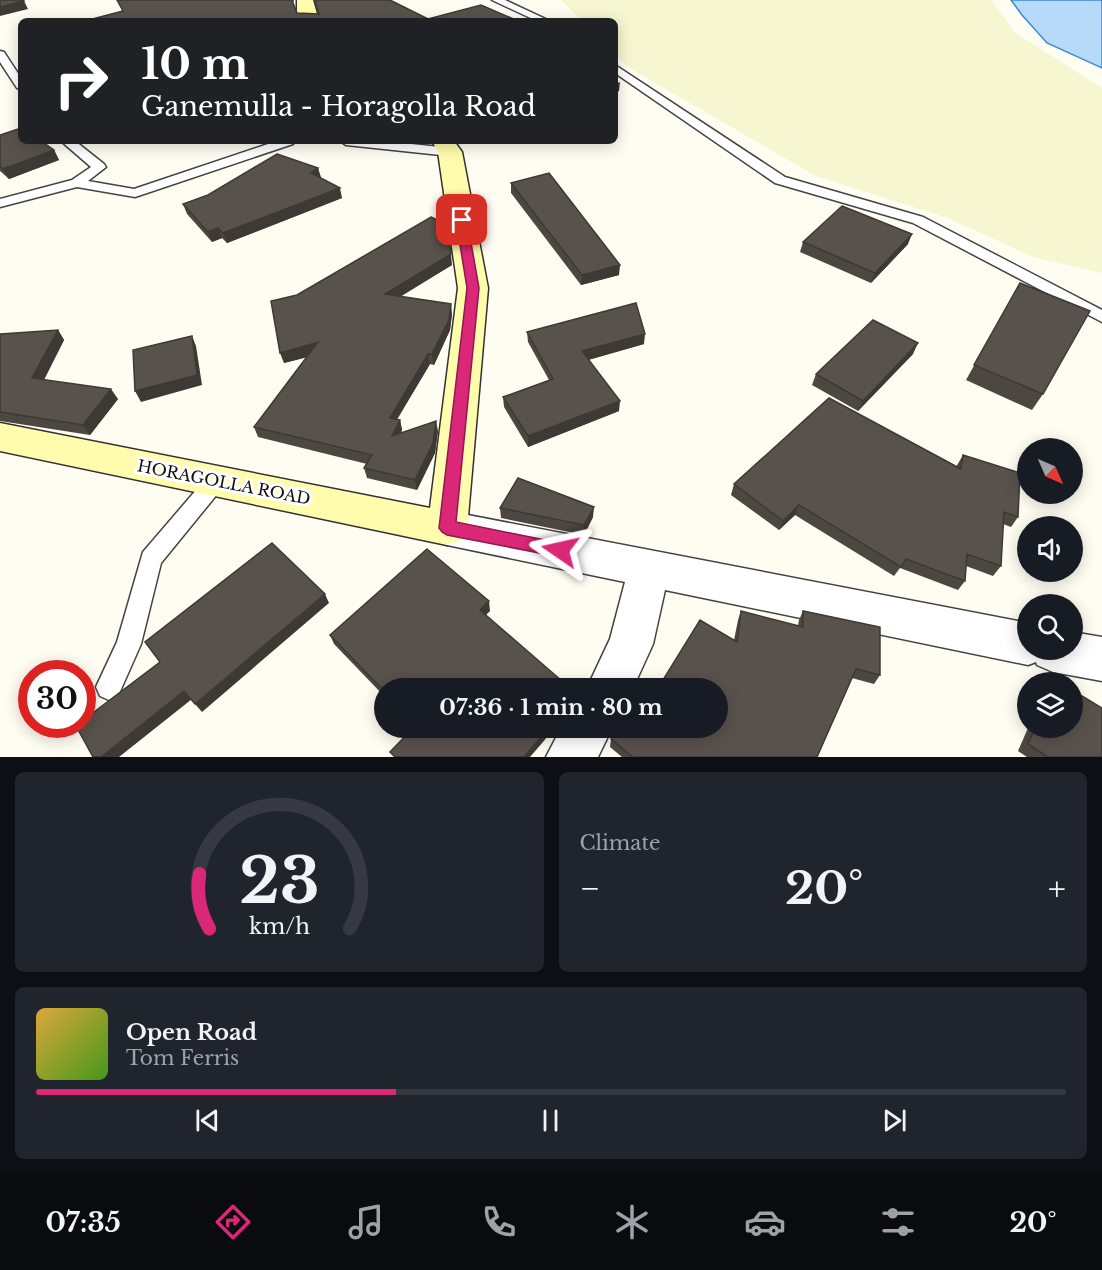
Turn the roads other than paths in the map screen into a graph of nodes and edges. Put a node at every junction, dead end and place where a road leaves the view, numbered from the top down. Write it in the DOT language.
graph roads {
  1 [pos="304,0"];
  2 [pos="497,0"];
  3 [pos="309,18"];
  4 [pos="538,18"];
  5 [pos="0,54"];
  6 [pos="618,70"];
  7 [pos="18,81"];
  8 [pos="71,144"];
  9 [pos="280,144"];
  10 [pos="407,144"];
  11 [pos="447,146"];
  12 [pos="77,183"];
  13 [pos="0,203"];
  14 [pos="1102,317"];
  15 [pos="0,436"];
  16 [pos="216,481"];
  17 [pos="447,528"];
  18 [pos="649,568"];
  19 [pos="1017,642"];
  20 [pos="1083,656"];
  21 [pos="1102,660"];
  22 [pos="615,678"];
  23 [pos="109,687"];
  24 [pos="582,738"];
  25 [pos="572,757"];
  1 -- 3 [label="street"];
  2 -- 4 [label="lane"];
  5 -- 7 [label="lane"];
  6 -- 14 [label="lane"];
  8 -- 12 [label="lane"];
  9 -- 12 [label="lane"];
  10 -- 11 [label="lane"];
  11 -- 17 [label="street"];
  12 -- 13 [label="lane"];
  15 -- 16 [label="street, HORAGOLLA ROAD"];
  16 -- 17 [label="street, HORAGOLLA ROAD"];
  16 -- 23 [label="lane"];
  17 -- 18 [label="street"];
  18 -- 19 [label="street"];
  18 -- 22 [label="street"];
  20 -- 21 [label="street"];
  24 -- 25 [label="street"];
}
